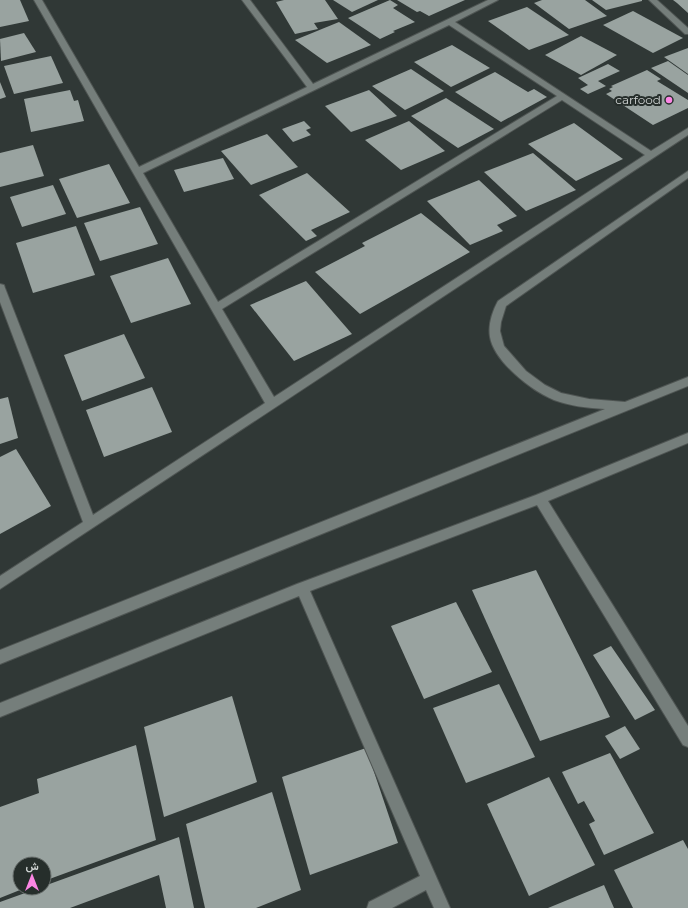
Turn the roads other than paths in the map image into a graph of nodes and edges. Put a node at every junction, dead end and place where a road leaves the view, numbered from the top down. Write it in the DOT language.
graph roads {
  1 [pos="38,0"];
  2 [pos="246,0"];
  3 [pos="494,0"];
  4 [pos="653,0"];
  5 [pos="450,21"];
  6 [pos="688,32"];
  7 [pos="312,88"];
  8 [pos="563,96"];
  9 [pos="688,131"];
  10 [pos="651,155"];
  11 [pos="137,172"];
  12 [pos="688,174"];
  13 [pos="0,288"];
  14 [pos="216,308"];
  15 [pos="688,381"];
  16 [pos="272,404"];
  17 [pos="628,405"];
  18 [pos="688,438"];
  19 [pos="540,499"];
  20 [pos="90,524"];
  21 [pos="0,583"];
  22 [pos="302,588"];
  23 [pos="0,657"];
  24 [pos="0,710"];
  25 [pos="688,740"];
  26 [pos="429,880"];
  27 [pos="374,908"];
  28 [pos="442,908"];
  1 -- 11 [label="street"];
  2 -- 7 [label="street"];
  3 -- 5 [label="street"];
  4 -- 6 [label="street"];
  5 -- 7 [label="street"];
  5 -- 8 [label="street"];
  7 -- 11 [label="street"];
  8 -- 10 [label="street"];
  8 -- 14 [label="street"];
  9 -- 10 [label="street"];
  10 -- 16 [label="street"];
  11 -- 14 [label="street"];
  12 -- 17 [label="street"];
  13 -- 20 [label="street"];
  14 -- 16 [label="street"];
  15 -- 17 [label="street"];
  16 -- 20 [label="street"];
  17 -- 23 [label="street"];
  18 -- 19 [label="street"];
  19 -- 22 [label="street"];
  19 -- 25 [label="street"];
  20 -- 21 [label="street"];
  22 -- 24 [label="street"];
  22 -- 26 [label="street"];
  26 -- 27 [label="street"];
  26 -- 28 [label="street"];
}
